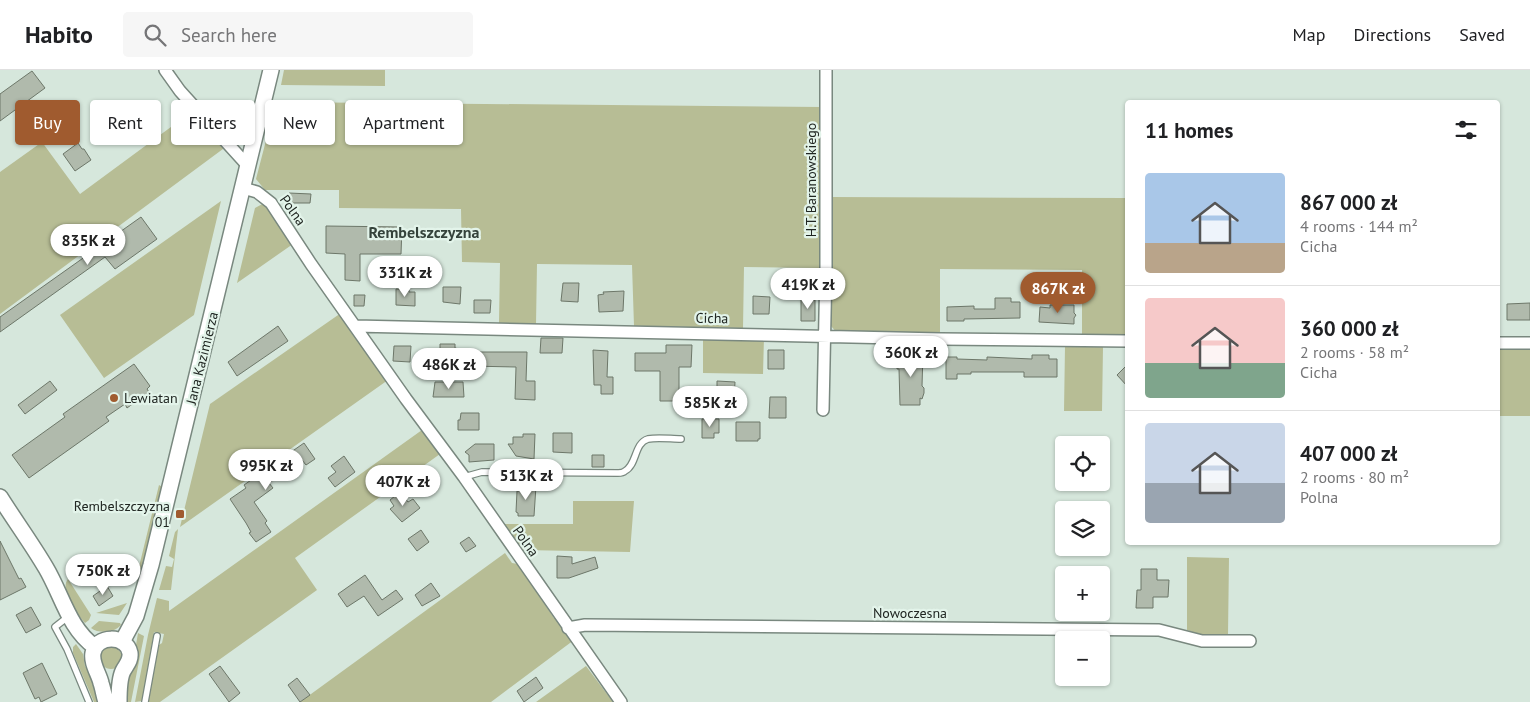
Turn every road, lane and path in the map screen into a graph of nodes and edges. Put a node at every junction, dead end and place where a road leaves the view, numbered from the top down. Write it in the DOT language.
graph roads {
  1 [pos="165,70"];
  2 [pos="271,70"];
  3 [pos="826,70"];
  4 [pos="248,166"];
  5 [pos="243,188"];
  6 [pos="355,326"];
  7 [pos="825,336"];
  8 [pos="1125,341"];
  9 [pos="1500,342"];
  10 [pos="1530,343"];
  11 [pos="823,410"];
  12 [pos="681,439"];
  13 [pos="464,477"];
  14 [pos="0,497"];
  15 [pos="69,615"];
  16 [pos="568,628"];
  17 [pos="157,636"];
  18 [pos="122,642"];
  19 [pos="1250,642"];
  20 [pos="95,647"];
  21 [pos="97,670"];
  22 [pos="122,672"];
  23 [pos="89,702"];
  24 [pos="106,702"];
  25 [pos="118,702"];
  26 [pos="145,702"];
  27 [pos="621,702"];
  1 -- 4 [label="street"];
  2 -- 4 [label="main road, Jana Kazimierza"];
  3 -- 7 [label="street, H.T. Baranowskiego"];
  4 -- 5 [label="main road, Jana Kazimierza"];
  5 -- 6 [label="street, Polna"];
  5 -- 18 [label="main road, Jana Kazimierza"];
  6 -- 7 [label="street, Cicha"];
  6 -- 13 [label="street, Polna"];
  7 -- 8 [label="street, Cicha"];
  7 -- 11 [label="street, H.T. Baranowskiego"];
  9 -- 10 [label="street"];
  12 -- 13 [label="lane"];
  13 -- 16 [label="street, Polna"];
  14 -- 15 [label="main road"];
  15 -- 20 [label="main road"];
  15 -- 23 [label="lane"];
  16 -- 19 [label="street, Nowoczesna"];
  16 -- 27 [label="street, Polna"];
  17 -- 26 [label="lane"];
  18 -- 20 [label="main road"];
  18 -- 22 [label="main road"];
  20 -- 21 [label="main road"];
  21 -- 22 [label="main road"];
  21 -- 24 [label="main road"];
  22 -- 25 [label="main road"];
}
